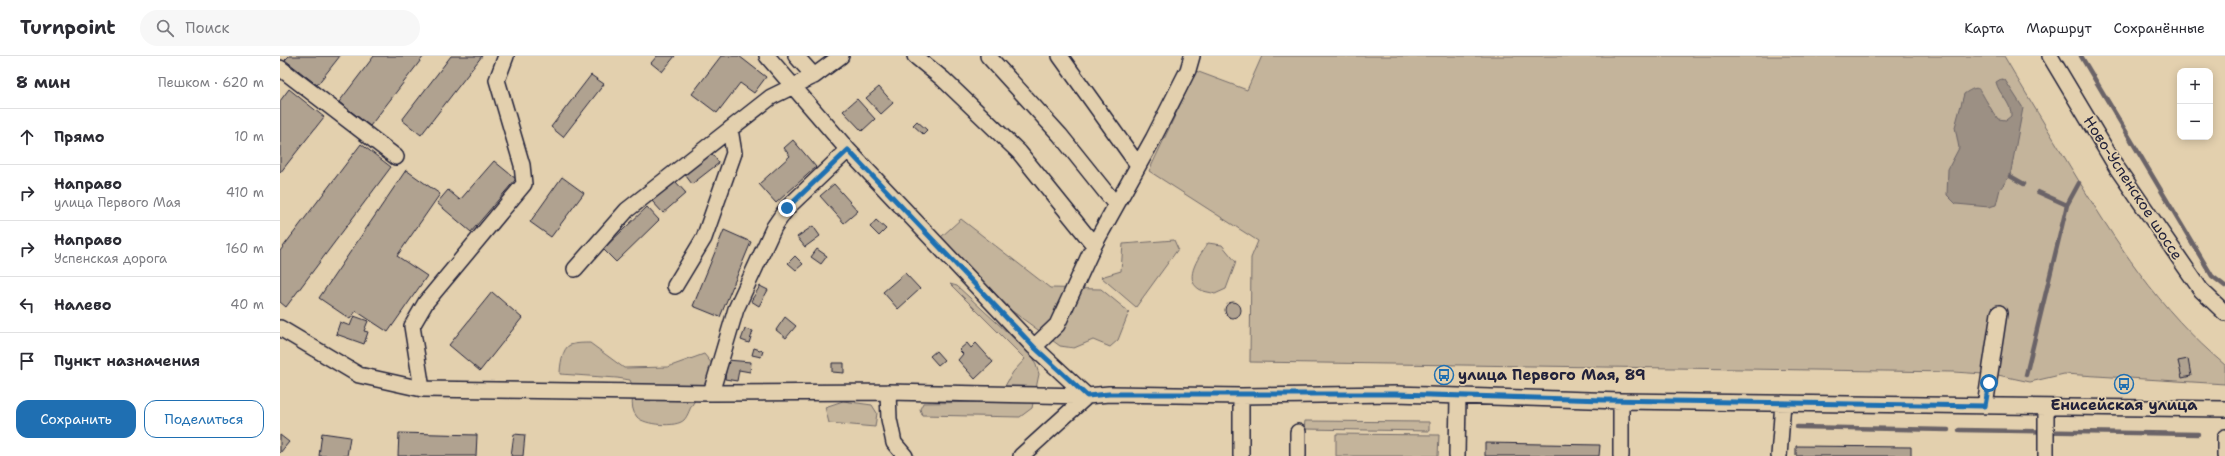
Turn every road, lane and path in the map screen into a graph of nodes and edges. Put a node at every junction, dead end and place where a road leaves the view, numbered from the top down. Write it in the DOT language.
graph roads {
  1 [pos="506,56"];
  2 [pos="767,56"];
  3 [pos="796,56"];
  4 [pos="841,56"];
  5 [pos="915,56"];
  6 [pos="988,56"];
  7 [pos="1060,56"];
  8 [pos="1192,56"];
  9 [pos="2050,56"];
  10 [pos="280,68"];
  11 [pos="814,76"];
  12 [pos="793,86"];
  13 [pos="730,128"];
  14 [pos="848,150"];
  15 [pos="396,157"];
  16 [pos="1138,165"];
  17 [pos="1116,205"];
  18 [pos="1094,245"];
  19 [pos="575,269"];
  20 [pos="675,286"];
  21 [pos="1999,313"];
  22 [pos="2225,313"];
  23 [pos="280,329"];
  24 [pos="1034,347"];
  25 [pos="422,389"];
  26 [pos="888,392"];
  27 [pos="711,393"];
  28 [pos="1087,396"];
  29 [pos="1241,396"];
  30 [pos="1458,396"];
  31 [pos="1621,401"];
  32 [pos="1783,403"];
  33 [pos="1985,406"];
  34 [pos="2046,407"];
  35 [pos="2225,409"];
  36 [pos="1298,432"];
  37 [pos="2225,436"];
  38 [pos="1029,453"];
  39 [pos="905,456"];
  40 [pos="1241,456"];
  41 [pos="1298,456"];
  42 [pos="1457,456"];
  43 [pos="1621,456"];
  44 [pos="1780,456"];
  45 [pos="2046,456"];
  46 [pos="2225,456"];
  1 -- 25 [label="street"];
  2 -- 12 [label="street"];
  3 -- 11 [label="street"];
  4 -- 11 [label="street"];
  5 -- 18 [label="street"];
  6 -- 17 [label="street"];
  7 -- 16 [label="street"];
  8 -- 16 [label="street"];
  9 -- 22 [label="street, Ново-Успенское шоссе"];
  10 -- 15 [label="street"];
  11 -- 12 [label="street"];
  12 -- 13 [label="street"];
  12 -- 14 [label="street"];
  13 -- 19 [label="street"];
  13 -- 20 [label="street"];
  14 -- 24 [label="street"];
  14 -- 27 [label="street"];
  16 -- 17 [label="street"];
  17 -- 18 [label="street"];
  18 -- 24 [label="street"];
  21 -- 33 [label="street"];
  23 -- 25 [label="street"];
  24 -- 28 [label="street"];
  25 -- 27 [label="street"];
  26 -- 27 [label="street"];
  26 -- 28 [label="street"];
  26 -- 39 [label="street"];
  28 -- 29 [label="street"];
  28 -- 38 [label="street"];
  29 -- 30 [label="street"];
  29 -- 40 [label="street"];
  30 -- 31 [label="street"];
  30 -- 42 [label="street"];
  31 -- 32 [label="street"];
  31 -- 43 [label="street"];
  32 -- 33 [label="street"];
  32 -- 44 [label="street"];
  33 -- 34 [label="street"];
  34 -- 35 [label="street"];
  34 -- 45 [label="street"];
  36 -- 41 [label="street"];
  37 -- 46 [label="street"];
}
